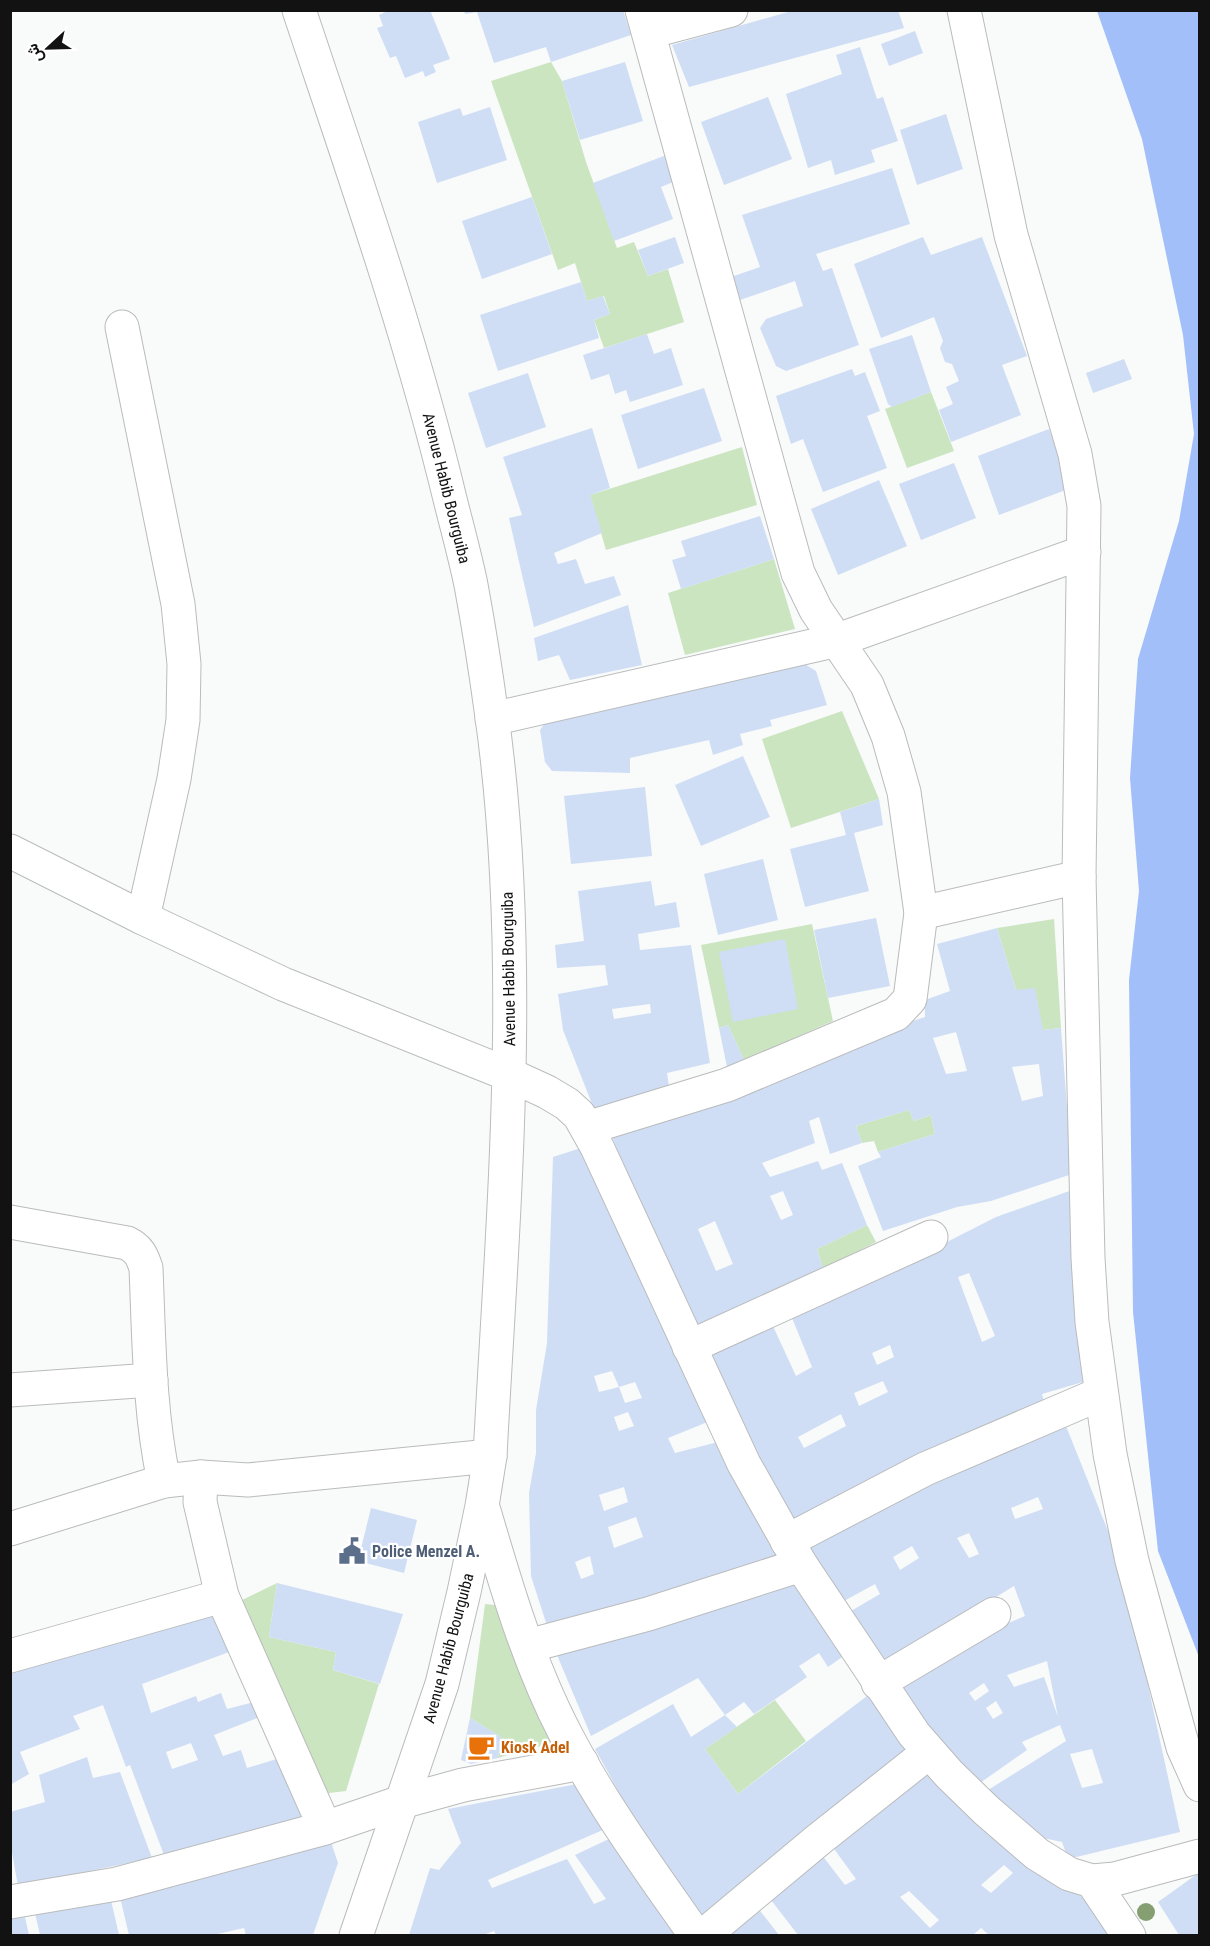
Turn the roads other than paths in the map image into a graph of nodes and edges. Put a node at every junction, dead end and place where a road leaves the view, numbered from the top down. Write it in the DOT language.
graph roads {
  1 [pos="299,10"];
  2 [pos="731,10"];
  3 [pos="964,10"];
  4 [pos="646,21"];
  5 [pos="122,327"];
  6 [pos="1084,552"];
  7 [pos="838,640"];
  8 [pos="492,719"];
  9 [pos="10,851"];
  10 [pos="1079,877"];
  11 [pos="921,913"];
  12 [pos="143,918"];
  13 [pos="510,1075"];
  14 [pos="587,1128"];
  15 [pos="10,1222"];
  16 [pos="931,1237"];
  17 [pos="689,1347"];
  18 [pos="151,1380"];
  19 [pos="10,1390"];
  20 [pos="1100,1394"];
  21 [pos="489,1456"];
  22 [pos="201,1477"];
  23 [pos="164,1481"];
  24 [pos="482,1506"];
  25 [pos="10,1529"];
  26 [pos="794,1553"];
  27 [pos="222,1596"];
  28 [pos="994,1614"];
  29 [pos="528,1646"];
  30 [pos="10,1656"];
  31 [pos="878,1683"];
  32 [pos="929,1752"];
  33 [pos="582,1763"];
  34 [pos="1200,1785"];
  35 [pos="401,1802"];
  36 [pos="325,1828"];
  37 [pos="1200,1856"];
  38 [pos="1092,1881"];
  39 [pos="10,1902"];
  40 [pos="356,1935"];
  41 [pos="696,1935"];
  42 [pos="703,1935"];
  43 [pos="1129,1935"];
  1 -- 8 [label="street, Avenue Habib Bourguiba"];
  2 -- 4 [label="street"];
  3 -- 6 [label="street"];
  4 -- 7 [label="street"];
  5 -- 12 [label="street"];
  6 -- 7 [label="street"];
  6 -- 10 [label="street"];
  7 -- 8 [label="street"];
  7 -- 11 [label="street"];
  8 -- 13 [label="street, Avenue Habib Bourguiba"];
  9 -- 12 [label="street"];
  10 -- 11 [label="street"];
  10 -- 20 [label="street"];
  11 -- 14 [label="street"];
  12 -- 13 [label="street"];
  13 -- 14 [label="street"];
  13 -- 21 [label="street, Avenue Habib Bourguiba"];
  14 -- 17 [label="street"];
  15 -- 18 [label="street"];
  16 -- 17 [label="street"];
  17 -- 26 [label="street"];
  18 -- 19 [label="street"];
  18 -- 23 [label="street"];
  20 -- 26 [label="street"];
  20 -- 34 [label="street"];
  21 -- 22 [label="street"];
  21 -- 24 [label="street, Avenue Habib Bourguiba"];
  22 -- 23 [label="street"];
  22 -- 27 [label="street"];
  23 -- 25 [label="street"];
  24 -- 29 [label="street"];
  24 -- 35 [label="street, Avenue Habib Bourguiba"];
  26 -- 29 [label="street"];
  26 -- 31 [label="street"];
  27 -- 30 [label="street"];
  27 -- 36 [label="street"];
  28 -- 31 [label="street"];
  29 -- 33 [label="street"];
  31 -- 32 [label="street"];
  32 -- 38 [label="street"];
  32 -- 42 [label="street"];
  33 -- 35 [label="street"];
  33 -- 41 [label="street"];
  35 -- 36 [label="street"];
  35 -- 40 [label="street, Avenue Habib Bourguiba"];
  36 -- 39 [label="street"];
  37 -- 38 [label="street"];
  38 -- 43 [label="street"];
}
